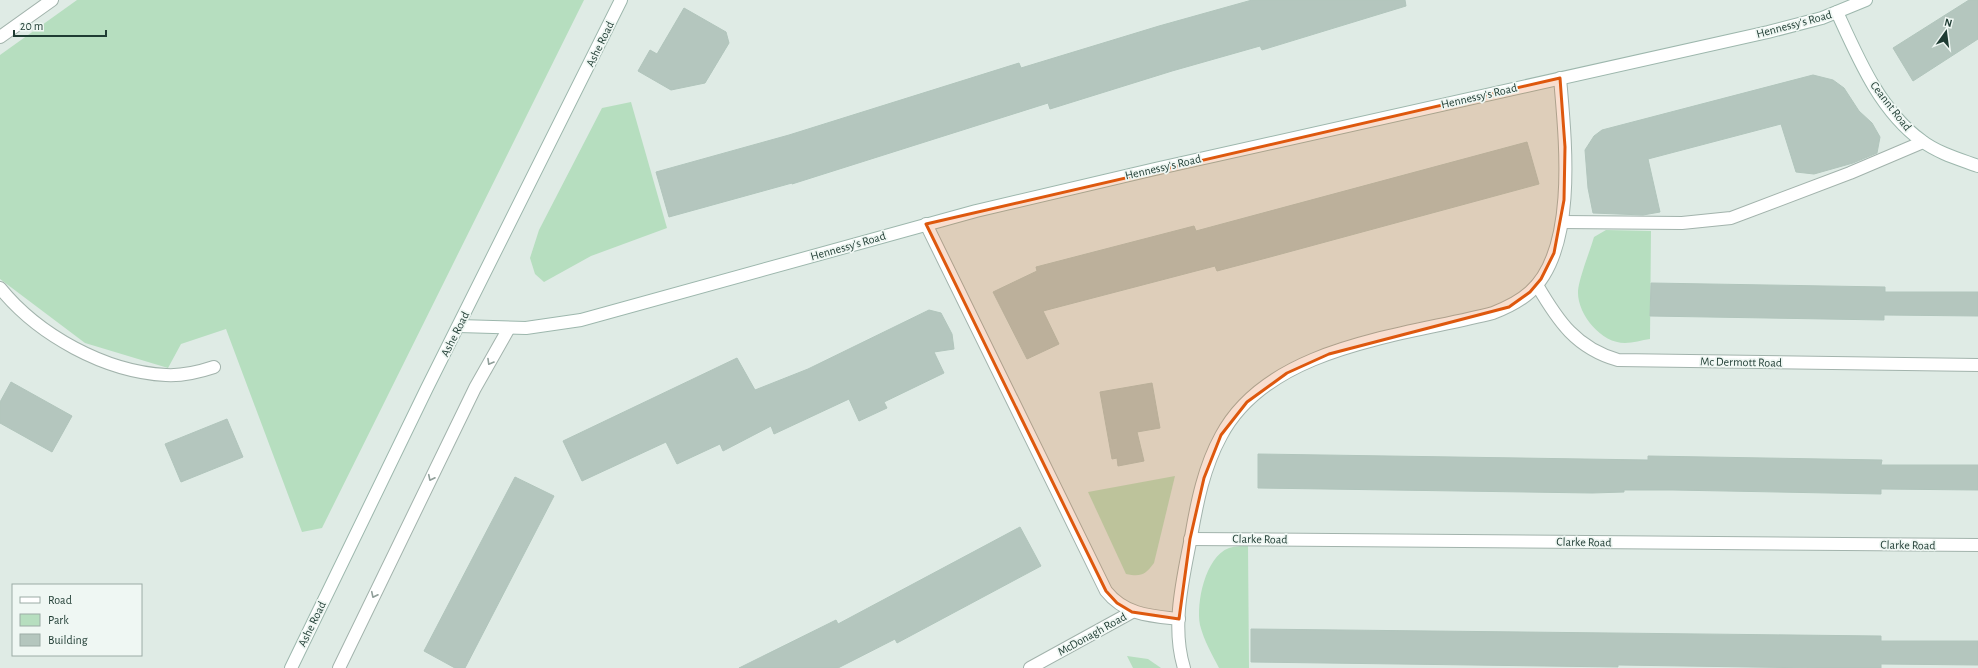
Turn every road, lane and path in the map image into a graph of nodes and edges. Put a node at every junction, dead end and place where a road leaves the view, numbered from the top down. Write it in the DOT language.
graph roads {
  1 [pos="52,0"];
  2 [pos="621,0"];
  3 [pos="1866,0"];
  4 [pos="1837,12"];
  5 [pos="0,37"];
  6 [pos="1560,78"];
  7 [pos="1923,142"];
  8 [pos="1978,166"];
  9 [pos="1562,222"];
  10 [pos="926,224"];
  11 [pos="1537,285"];
  12 [pos="0,288"];
  13 [pos="460,326"];
  14 [pos="509,328"];
  15 [pos="1978,365"];
  16 [pos="214,367"];
  17 [pos="1190,538"];
  18 [pos="1978,545"];
  19 [pos="1132,612"];
  20 [pos="1179,619"];
  21 [pos="291,668"];
  22 [pos="339,668"];
  23 [pos="1030,668"];
  24 [pos="1184,668"];
  1 -- 5 [label="street"];
  2 -- 13 [label="street, Ashe Road"];
  3 -- 4 [label="street, Hennessy's Road"];
  4 -- 6 [label="street, Hennessy's Road"];
  4 -- 7 [label="street, Ceannt Road"];
  6 -- 9 [label="street"];
  6 -- 10 [label="street, Hennessy's Road"];
  7 -- 8 [label="street, Ceannt Road"];
  7 -- 9 [label="street"];
  9 -- 11 [label="street"];
  10 -- 14 [label="street, Hennessy's Road"];
  10 -- 19 [label="street"];
  11 -- 15 [label="street, Mc Dermott Road"];
  11 -- 17 [label="street"];
  12 -- 16 [label="street"];
  13 -- 14 [label="street, Hennessy's Road"];
  13 -- 21 [label="street, Ashe Road"];
  14 -- 22 [label="street, one-way"];
  17 -- 18 [label="street, Clarke Road"];
  17 -- 20 [label="street"];
  19 -- 20 [label="street"];
  19 -- 23 [label="street, McDonagh Road"];
  20 -- 24 [label="street"];
}
